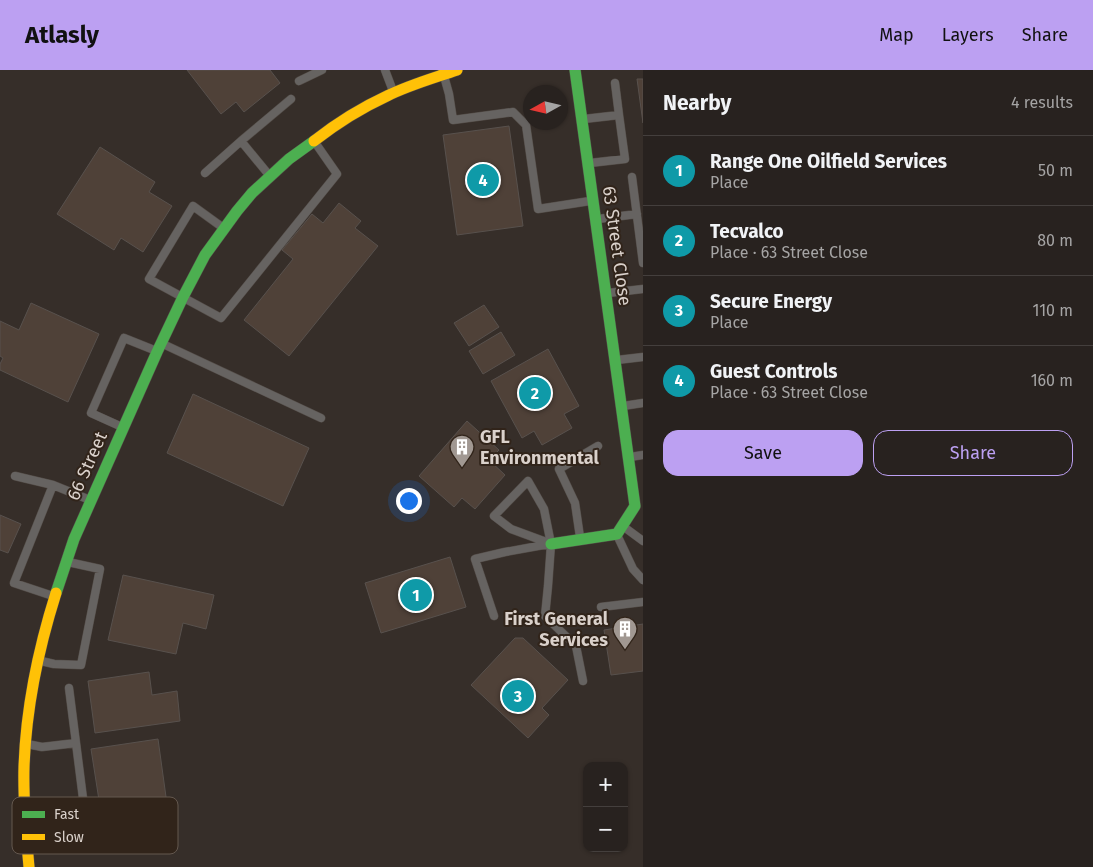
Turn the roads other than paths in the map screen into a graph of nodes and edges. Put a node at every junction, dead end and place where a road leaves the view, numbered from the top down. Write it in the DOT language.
graph roads {
  1 [pos="322,70"];
  2 [pos="384,70"];
  3 [pos="457,70"];
  4 [pos="575,70"];
  5 [pos="444,74"];
  6 [pos="299,81"];
  7 [pos="615,82"];
  8 [pos="394,92"];
  9 [pos="291,100"];
  10 [pos="619,114"];
  11 [pos="582,120"];
  12 [pos="316,138"];
  13 [pos="241,141"];
  14 [pos="588,164"];
  15 [pos="205,173"];
  16 [pos="270,176"];
  17 [pos="632,177"];
  18 [pos="593,201"];
  19 [pos="637,214"];
  20 [pos="596,219"];
  21 [pos="224,228"];
  22 [pos="643,262"];
  23 [pos="643,289"];
  24 [pos="606,293"];
  25 [pos="183,297"];
  26 [pos="159,348"];
  27 [pos="643,357"];
  28 [pos="615,360"];
  29 [pos="643,403"];
  30 [pos="621,406"];
  31 [pos="321,418"];
  32 [pos="124,428"];
  33 [pos="598,446"];
  34 [pos="643,455"];
  35 [pos="628,457"];
  36 [pos="15,476"];
  37 [pos="53,485"];
  38 [pos="92,500"];
  39 [pos="639,502"];
  40 [pos="620,530"];
  41 [pos="580,540"];
  42 [pos="643,541"];
  43 [pos="551,544"];
  44 [pos="66,561"];
  45 [pos="643,580"];
  46 [pos="54,596"];
  47 [pos="643,602"];
  48 [pos="601,607"];
  49 [pos="494,616"];
  50 [pos="38,660"];
  51 [pos="582,681"];
  52 [pos="69,688"];
  53 [pos="26,743"];
  54 [pos="76,743"];
  55 [pos="25,797"];
  56 [pos="83,797"];
  57 [pos="29,854"];
  58 [pos="30,867"];
  1 -- 6 [label="lane"];
  2 -- 8 [label="lane"];
  3 -- 5 [label="street, 66 Street"];
  4 -- 11 [label="street, 63 Street Close"];
  5 -- 8 [label="street, 66 Street"];
  5 -- 18 [label="lane"];
  7 -- 10 [label="lane"];
  8 -- 12 [label="street, 66 Street"];
  9 -- 13 [label="lane"];
  10 -- 11 [label="lane"];
  10 -- 14 [label="lane"];
  11 -- 14 [label="street, 63 Street Close"];
  12 -- 16 [label="street, 66 Street"];
  12 -- 25 [label="lane"];
  13 -- 15 [label="lane"];
  13 -- 16 [label="lane"];
  14 -- 18 [label="street, 63 Street Close"];
  16 -- 21 [label="street, 66 Street"];
  17 -- 19 [label="lane"];
  18 -- 20 [label="street, 63 Street Close"];
  19 -- 20 [label="lane"];
  19 -- 22 [label="lane"];
  20 -- 24 [label="street, 63 Street Close"];
  21 -- 25 [label="street, 66 Street"];
  21 -- 25 [label="lane"];
  23 -- 24 [label="lane"];
  24 -- 28 [label="street, 63 Street Close"];
  25 -- 26 [label="street, 66 Street"];
  26 -- 31 [label="lane"];
  26 -- 32 [label="street, 66 Street"];
  26 -- 32 [label="lane"];
  27 -- 28 [label="lane"];
  28 -- 30 [label="street, 63 Street Close"];
  29 -- 30 [label="lane"];
  30 -- 35 [label="street, 63 Street Close"];
  32 -- 38 [label="street, 66 Street"];
  33 -- 41 [label="lane"];
  34 -- 35 [label="lane"];
  35 -- 39 [label="street, 63 Street Close"];
  36 -- 37 [label="lane"];
  37 -- 38 [label="lane"];
  37 -- 46 [label="lane"];
  38 -- 44 [label="street, 66 Street"];
  39 -- 40 [label="street, 63 Street Close"];
  40 -- 41 [label="street"];
  40 -- 42 [label="lane"];
  40 -- 45 [label="lane"];
  41 -- 43 [label="street"];
  43 -- 43 [label="lane"];
  43 -- 49 [label="lane"];
  43 -- 51 [label="lane"];
  44 -- 46 [label="street, 66 Street"];
  44 -- 50 [label="lane"];
  46 -- 50 [label="street, 66 Street"];
  47 -- 48 [label="lane"];
  50 -- 53 [label="street, 66 Street"];
  52 -- 54 [label="lane"];
  53 -- 54 [label="lane"];
  53 -- 55 [label="street, 66 Street"];
  54 -- 56 [label="lane"];
  57 -- 58 [label="street, 66 Street"];
}
